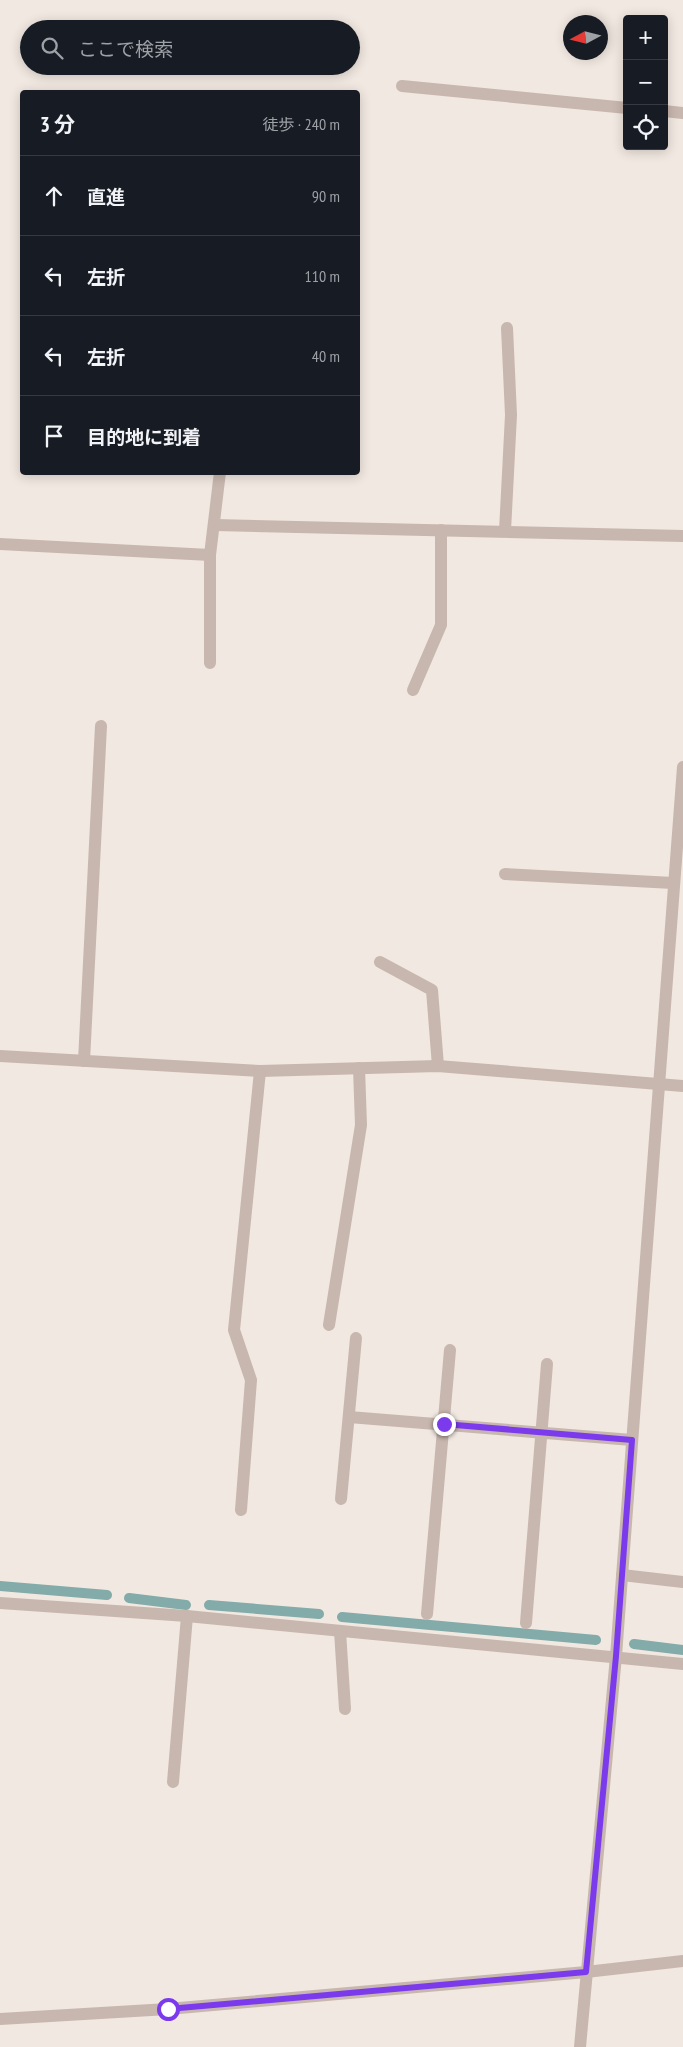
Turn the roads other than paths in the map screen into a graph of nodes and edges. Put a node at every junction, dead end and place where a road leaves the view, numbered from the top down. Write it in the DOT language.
graph roads {
  1 [pos="402,86"];
  2 [pos="623,108"];
  3 [pos="668,112"];
  4 [pos="683,113"];
  5 [pos="507,328"];
  6 [pos="220,475"];
  7 [pos="215,525"];
  8 [pos="441,530"];
  9 [pos="504,532"];
  10 [pos="683,536"];
  11 [pos="0,544"];
  12 [pos="210,555"];
  13 [pos="210,663"];
  14 [pos="413,690"];
  15 [pos="101,726"];
  16 [pos="683,768"];
  17 [pos="505,874"];
  18 [pos="673,883"];
  19 [pos="380,962"];
  20 [pos="0,1056"];
  21 [pos="84,1061"];
  22 [pos="438,1066"];
  23 [pos="359,1068"];
  24 [pos="260,1071"];
  25 [pos="659,1084"];
  26 [pos="683,1086"];
  27 [pos="329,1325"];
  28 [pos="356,1338"];
  29 [pos="450,1350"];
  30 [pos="547,1364"];
  31 [pos="349,1416"];
  32 [pos="444,1424"];
  33 [pos="542,1432"];
  34 [pos="632,1440"];
  35 [pos="341,1499"];
  36 [pos="242,1510"];
  37 [pos="622,1575"];
  38 [pos="683,1582"];
  39 [pos="0,1603"];
  40 [pos="427,1614"];
  41 [pos="187,1616"];
  42 [pos="526,1623"];
  43 [pos="340,1631"];
  44 [pos="616,1656"];
  45 [pos="683,1664"];
  46 [pos="345,1709"];
  47 [pos="173,1782"];
  48 [pos="683,1961"];
  49 [pos="586,1972"];
  50 [pos="0,2019"];
  51 [pos="580,2047"];
  1 -- 2 [label="street"];
  3 -- 4 [label="street"];
  5 -- 9 [label="street"];
  6 -- 7 [label="street"];
  7 -- 8 [label="street"];
  7 -- 12 [label="street"];
  8 -- 9 [label="street"];
  8 -- 14 [label="street"];
  9 -- 10 [label="street"];
  11 -- 12 [label="street"];
  12 -- 13 [label="street"];
  15 -- 21 [label="street"];
  16 -- 18 [label="street"];
  17 -- 18 [label="street"];
  18 -- 25 [label="street"];
  19 -- 22 [label="street"];
  20 -- 21 [label="street"];
  21 -- 24 [label="street"];
  22 -- 23 [label="street"];
  22 -- 25 [label="street"];
  23 -- 24 [label="street"];
  23 -- 27 [label="street"];
  24 -- 36 [label="street"];
  25 -- 26 [label="street"];
  25 -- 34 [label="street"];
  28 -- 31 [label="street"];
  29 -- 32 [label="street"];
  30 -- 33 [label="street"];
  31 -- 32 [label="street"];
  31 -- 35 [label="street"];
  32 -- 33 [label="street"];
  32 -- 40 [label="street"];
  33 -- 34 [label="street"];
  33 -- 42 [label="street"];
  34 -- 37 [label="street"];
  37 -- 38 [label="street"];
  37 -- 44 [label="street"];
  39 -- 41 [label="street"];
  41 -- 43 [label="street"];
  41 -- 47 [label="street"];
  43 -- 44 [label="street"];
  43 -- 46 [label="street"];
  44 -- 45 [label="street"];
  44 -- 49 [label="street"];
  48 -- 49 [label="street"];
  49 -- 50 [label="street"];
  49 -- 51 [label="street"];
}
